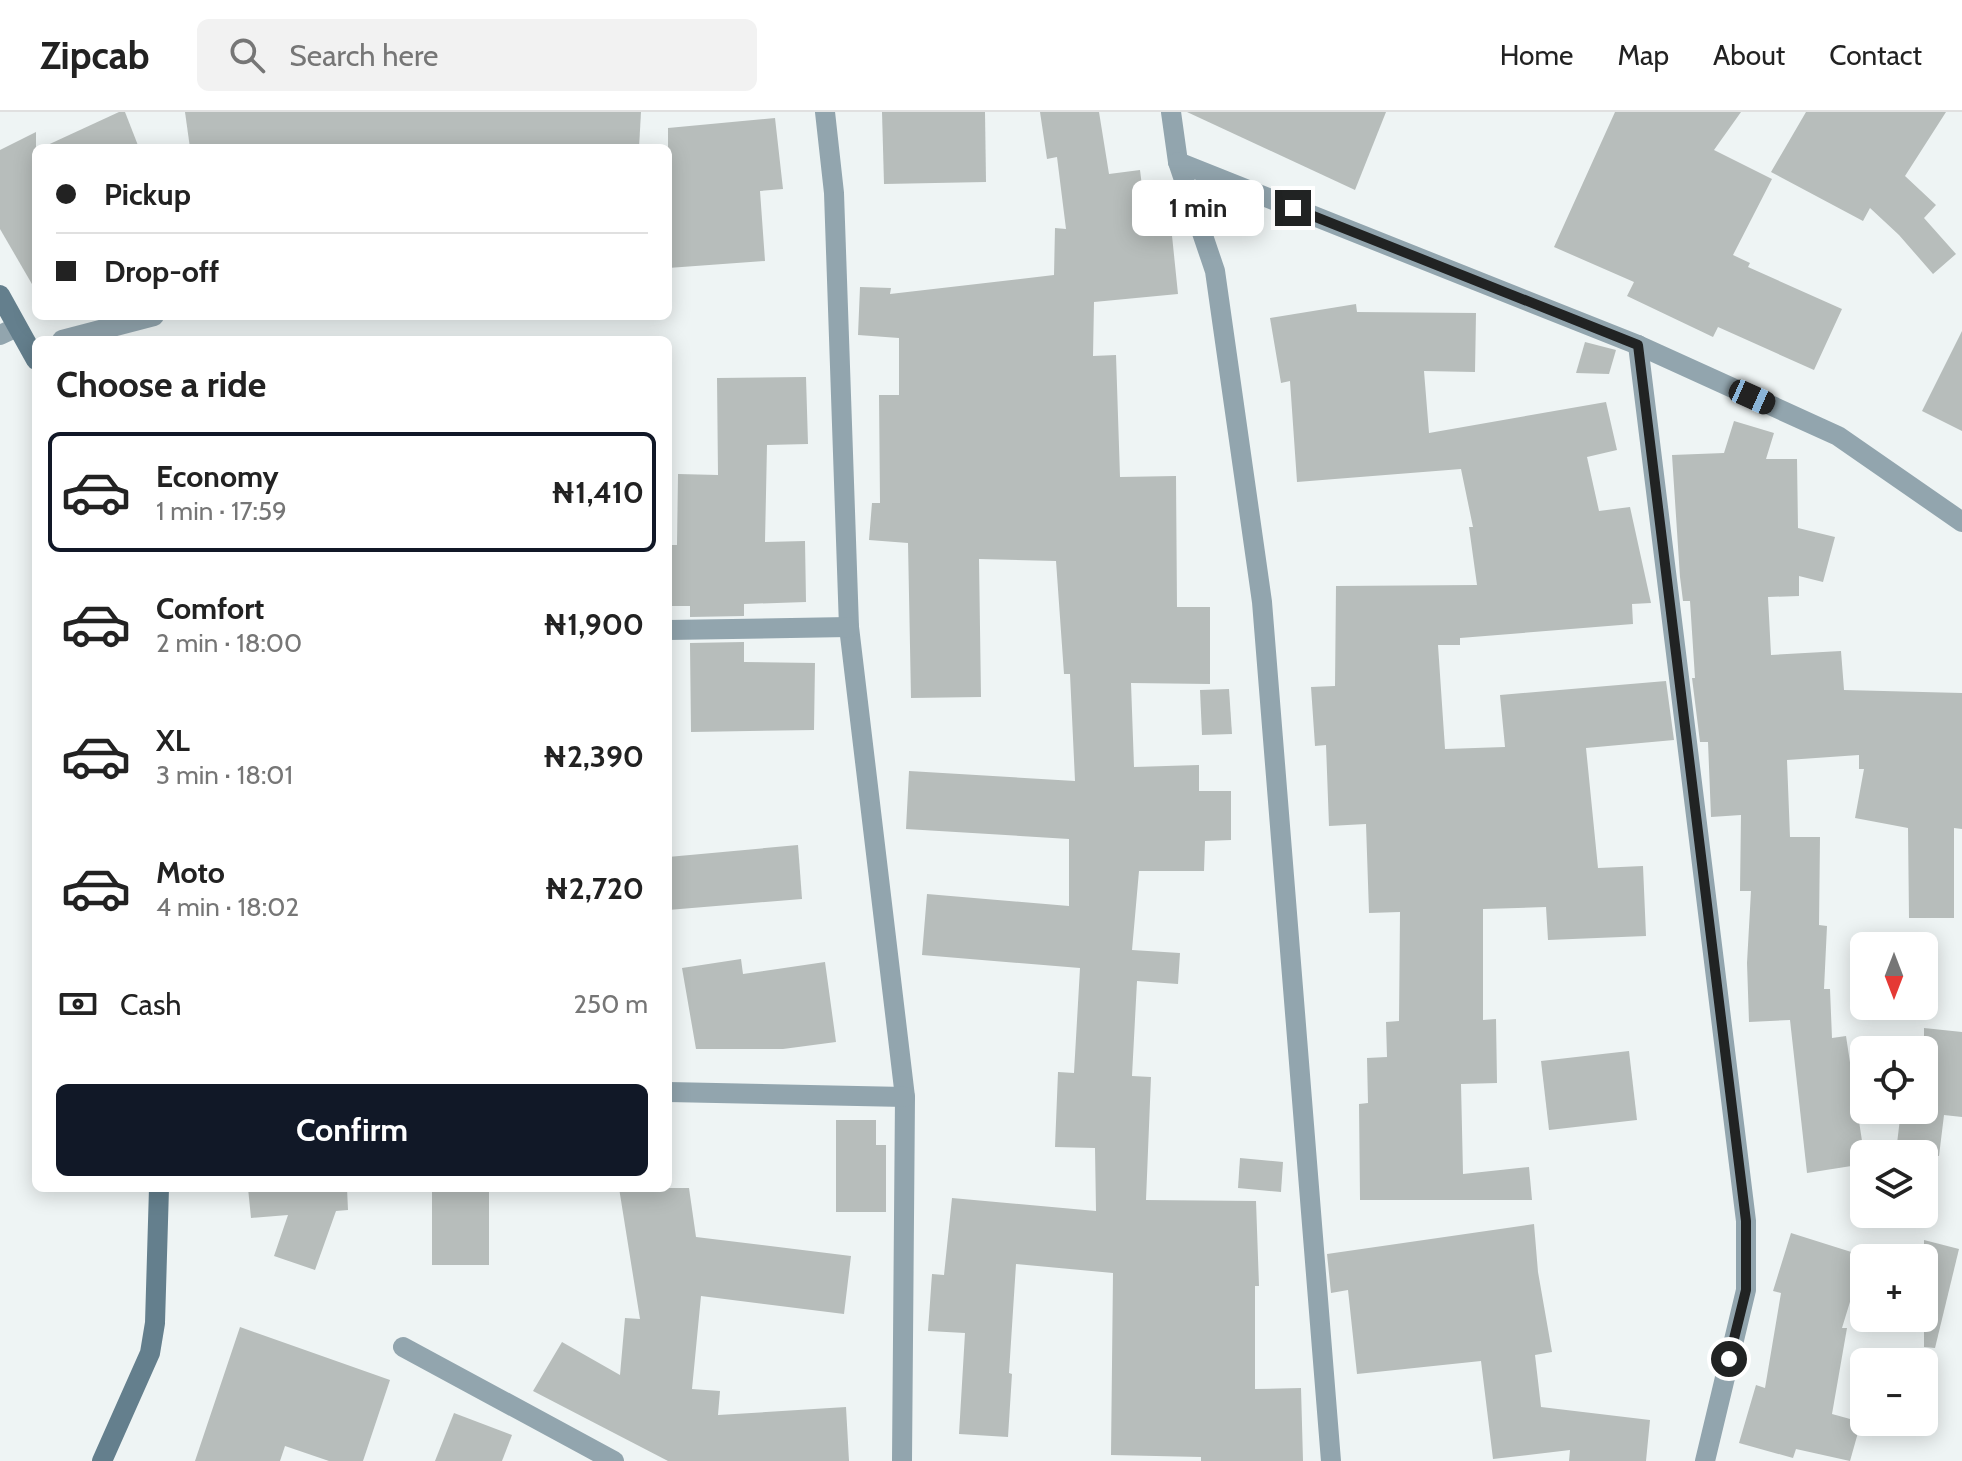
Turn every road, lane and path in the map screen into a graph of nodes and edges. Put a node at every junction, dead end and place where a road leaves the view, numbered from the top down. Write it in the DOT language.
graph roads {
  1 [pos="825,112"];
  2 [pos="1171,112"];
  3 [pos="1178,162"];
  4 [pos="0,295"];
  5 [pos="139,320"];
  6 [pos="9,331"];
  7 [pos="77,336"];
  8 [pos="1638,345"];
  9 [pos="32,350"];
  10 [pos="1962,522"];
  11 [pos="849,627"];
  12 [pos="672,630"];
  13 [pos="672,1092"];
  14 [pos="905,1097"];
  15 [pos="159,1192"];
  16 [pos="403,1347"];
  17 [pos="102,1461"];
  18 [pos="614,1461"];
  19 [pos="902,1461"];
  20 [pos="1332,1461"];
  21 [pos="1705,1461"];
  1 -- 11 [label="street"];
  2 -- 3 [label="street"];
  3 -- 8 [label="street"];
  3 -- 20 [label="street"];
  4 -- 6 [label="street"];
  5 -- 7 [label="street"];
  6 -- 9 [label="street"];
  8 -- 10 [label="street"];
  8 -- 21 [label="street"];
  11 -- 12 [label="street"];
  11 -- 14 [label="street"];
  13 -- 14 [label="street"];
  14 -- 19 [label="street"];
  15 -- 17 [label="street"];
  16 -- 18 [label="street"];
}
